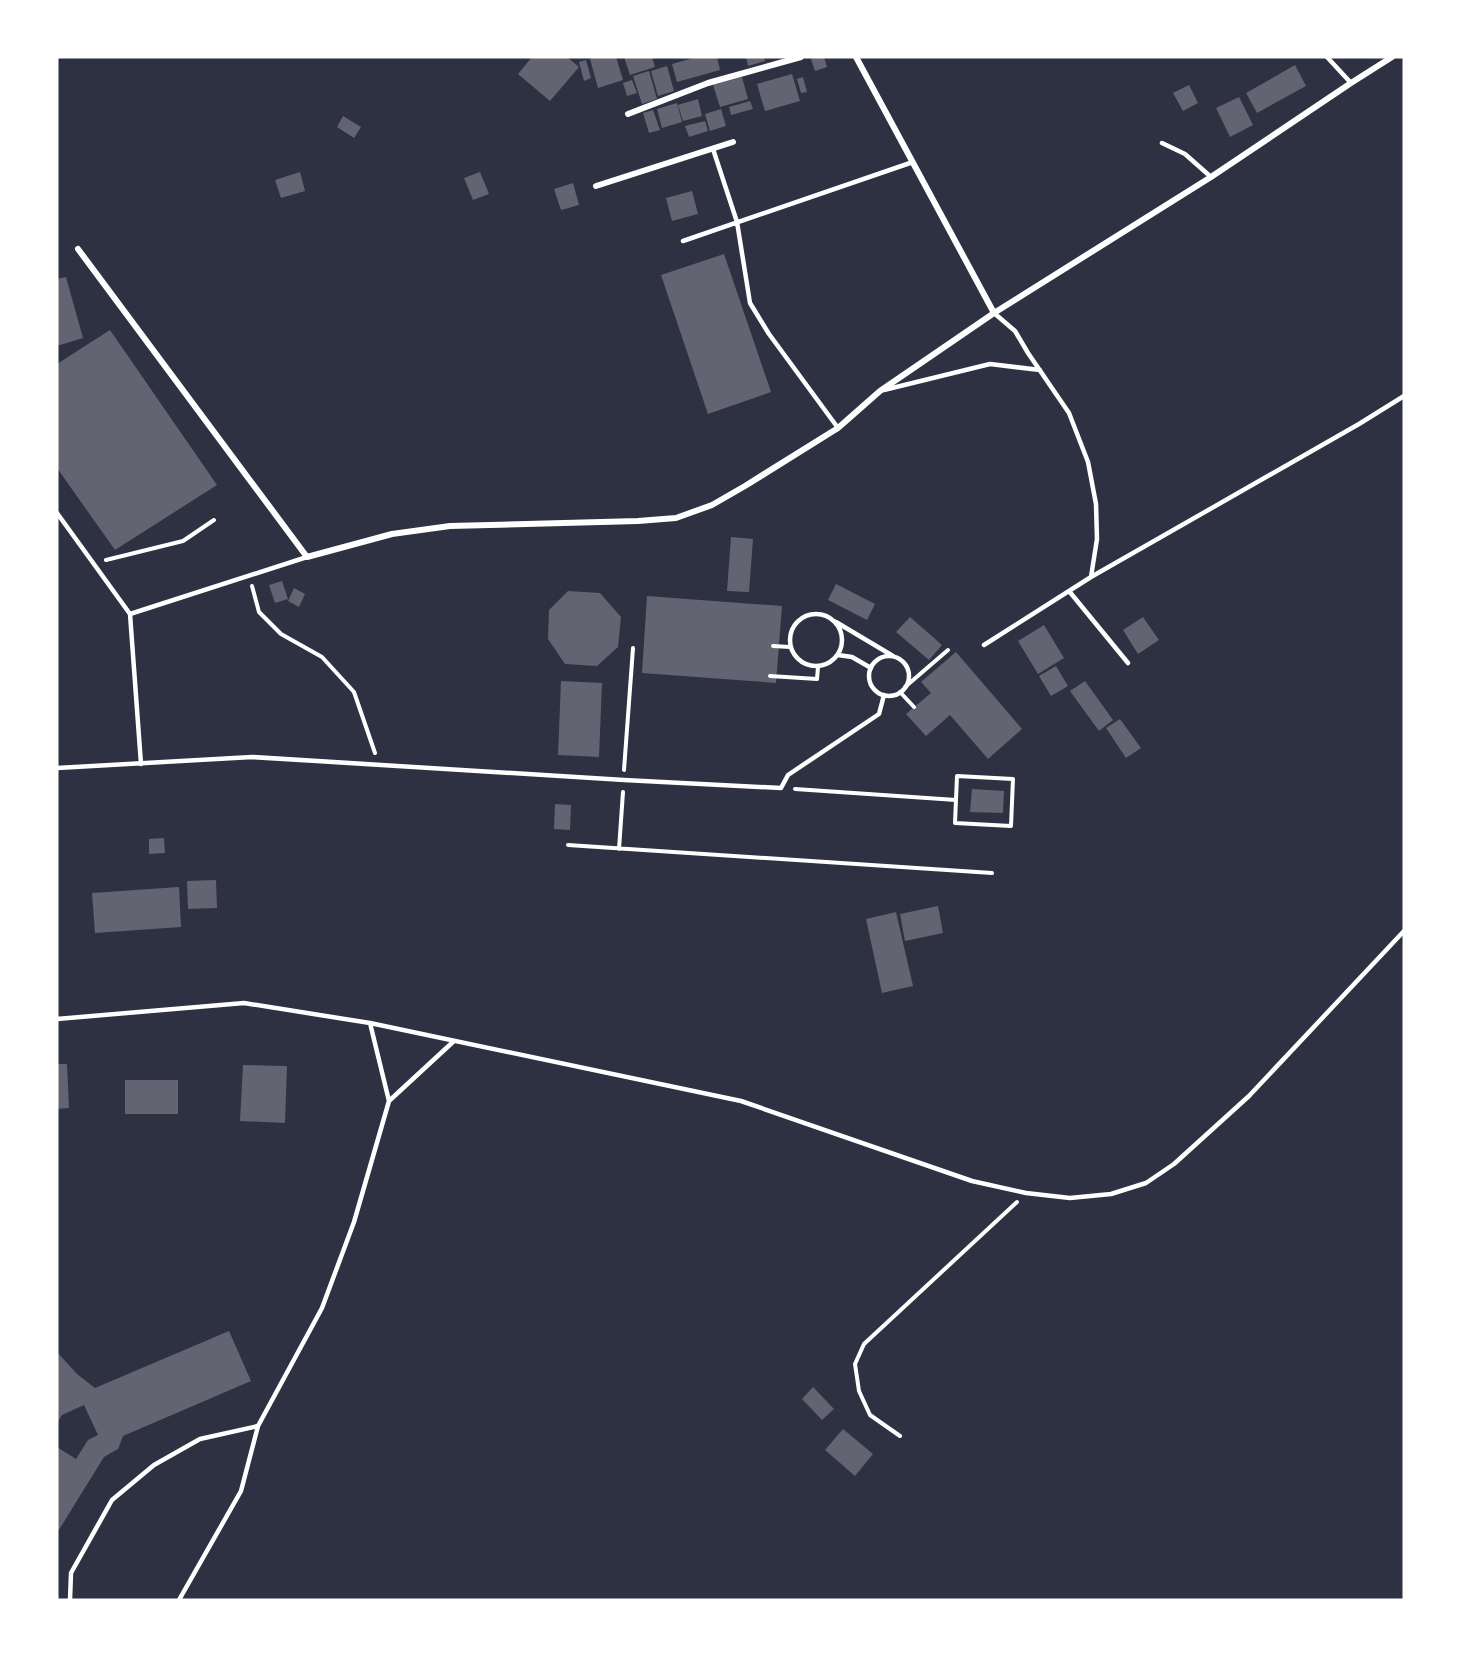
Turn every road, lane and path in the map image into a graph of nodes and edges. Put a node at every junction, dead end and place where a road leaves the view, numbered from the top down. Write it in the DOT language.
graph roads {
  1 [pos="801,57"];
  2 [pos="856,57"];
  3 [pos="1327,57"];
  4 [pos="1392,57"];
  5 [pos="1351,83"];
  6 [pos="628,114"];
  7 [pos="733,142"];
  8 [pos="1162,143"];
  9 [pos="713,148"];
  10 [pos="913,162"];
  11 [pos="1210,177"];
  12 [pos="596,186"];
  13 [pos="737,222"];
  14 [pos="683,241"];
  15 [pos="78,249"];
  16 [pos="994,313"];
  17 [pos="1040,370"];
  18 [pos="880,391"];
  19 [pos="1404,396"];
  20 [pos="838,428"];
  21 [pos="57,513"];
  22 [pos="214,520"];
  23 [pos="307,557"];
  24 [pos="94,564"];
  25 [pos="249,576"];
  26 [pos="1091,577"];
  27 [pos="1069,591"];
  28 [pos="130,614"];
  29 [pos="836,622"];
  30 [pos="984,645"];
  31 [pos="772,646"];
  32 [pos="790,647"];
  33 [pos="633,648"];
  34 [pos="948,650"];
  35 [pos="838,655"];
  36 [pos="896,657"];
  37 [pos="1128,663"];
  38 [pos="818,667"];
  39 [pos="871,668"];
  40 [pos="770,676"];
  41 [pos="905,687"];
  42 [pos="900,692"];
  43 [pos="884,695"];
  44 [pos="914,707"];
  45 [pos="141,764"];
  46 [pos="380,765"];
  47 [pos="57,768"];
  48 [pos="624,780"];
  49 [pos="782,788"];
  50 [pos="956,800"];
  51 [pos="568,845"];
  52 [pos="619,849"];
  53 [pos="992,873"];
  54 [pos="1404,931"];
  55 [pos="57,1019"];
  56 [pos="370,1023"];
  57 [pos="454,1041"];
  58 [pos="389,1101"];
  59 [pos="1026,1193"];
  60 [pos="258,1425"];
  61 [pos="900,1436"];
  62 [pos="70,1600"];
  63 [pos="179,1600"];
  1 -- 6 [label="street"];
  2 -- 10 [label="street"];
  3 -- 5 [label="lane"];
  4 -- 5 [label="street"];
  5 -- 11 [label="street"];
  7 -- 9 [label="street"];
  8 -- 11 [label="lane"];
  9 -- 12 [label="street"];
  9 -- 13 [label="lane"];
  10 -- 13 [label="lane"];
  10 -- 16 [label="street"];
  11 -- 16 [label="street"];
  13 -- 14 [label="lane"];
  13 -- 20 [label="lane"];
  15 -- 23 [label="street"];
  16 -- 17 [label="lane"];
  16 -- 18 [label="street"];
  17 -- 18 [label="lane"];
  17 -- 26 [label="lane"];
  18 -- 20 [label="street"];
  19 -- 26 [label="lane"];
  20 -- 23 [label="street"];
  21 -- 24 [label="lane"];
  22 -- 24 [label="path"];
  23 -- 25 [label="lane"];
  24 -- 28 [label="lane"];
  25 -- 28 [label="lane"];
  25 -- 46 [label="path"];
  26 -- 27 [label="lane"];
  27 -- 30 [label="lane"];
  27 -- 37 [label="lane"];
  28 -- 45 [label="lane"];
  29 -- 32 [label="lane"];
  29 -- 35 [label="lane"];
  29 -- 36 [label="lane"];
  31 -- 32 [label="path"];
  32 -- 38 [label="lane"];
  33 -- 48 [label="path"];
  34 -- 41 [label="path"];
  35 -- 38 [label="lane"];
  35 -- 39 [label="lane"];
  36 -- 39 [label="lane"];
  36 -- 41 [label="lane"];
  38 -- 40 [label="path"];
  39 -- 43 [label="lane"];
  41 -- 42 [label="lane"];
  42 -- 43 [label="lane"];
  42 -- 44 [label="path"];
  43 -- 49 [label="lane"];
  45 -- 46 [label="lane"];
  45 -- 47 [label="lane"];
  46 -- 48 [label="lane"];
  48 -- 49 [label="lane"];
  48 -- 52 [label="path"];
  49 -- 50 [label="path"];
  50 -- 50 [label="path"];
  51 -- 52 [label="path"];
  52 -- 53 [label="path"];
  54 -- 59 [label="lane"];
  55 -- 56 [label="lane"];
  56 -- 57 [label="lane"];
  56 -- 58 [label="lane"];
  57 -- 58 [label="lane"];
  57 -- 59 [label="lane"];
  58 -- 60 [label="lane"];
  59 -- 61 [label="path"];
  60 -- 62 [label="lane"];
  60 -- 63 [label="lane"];
}
